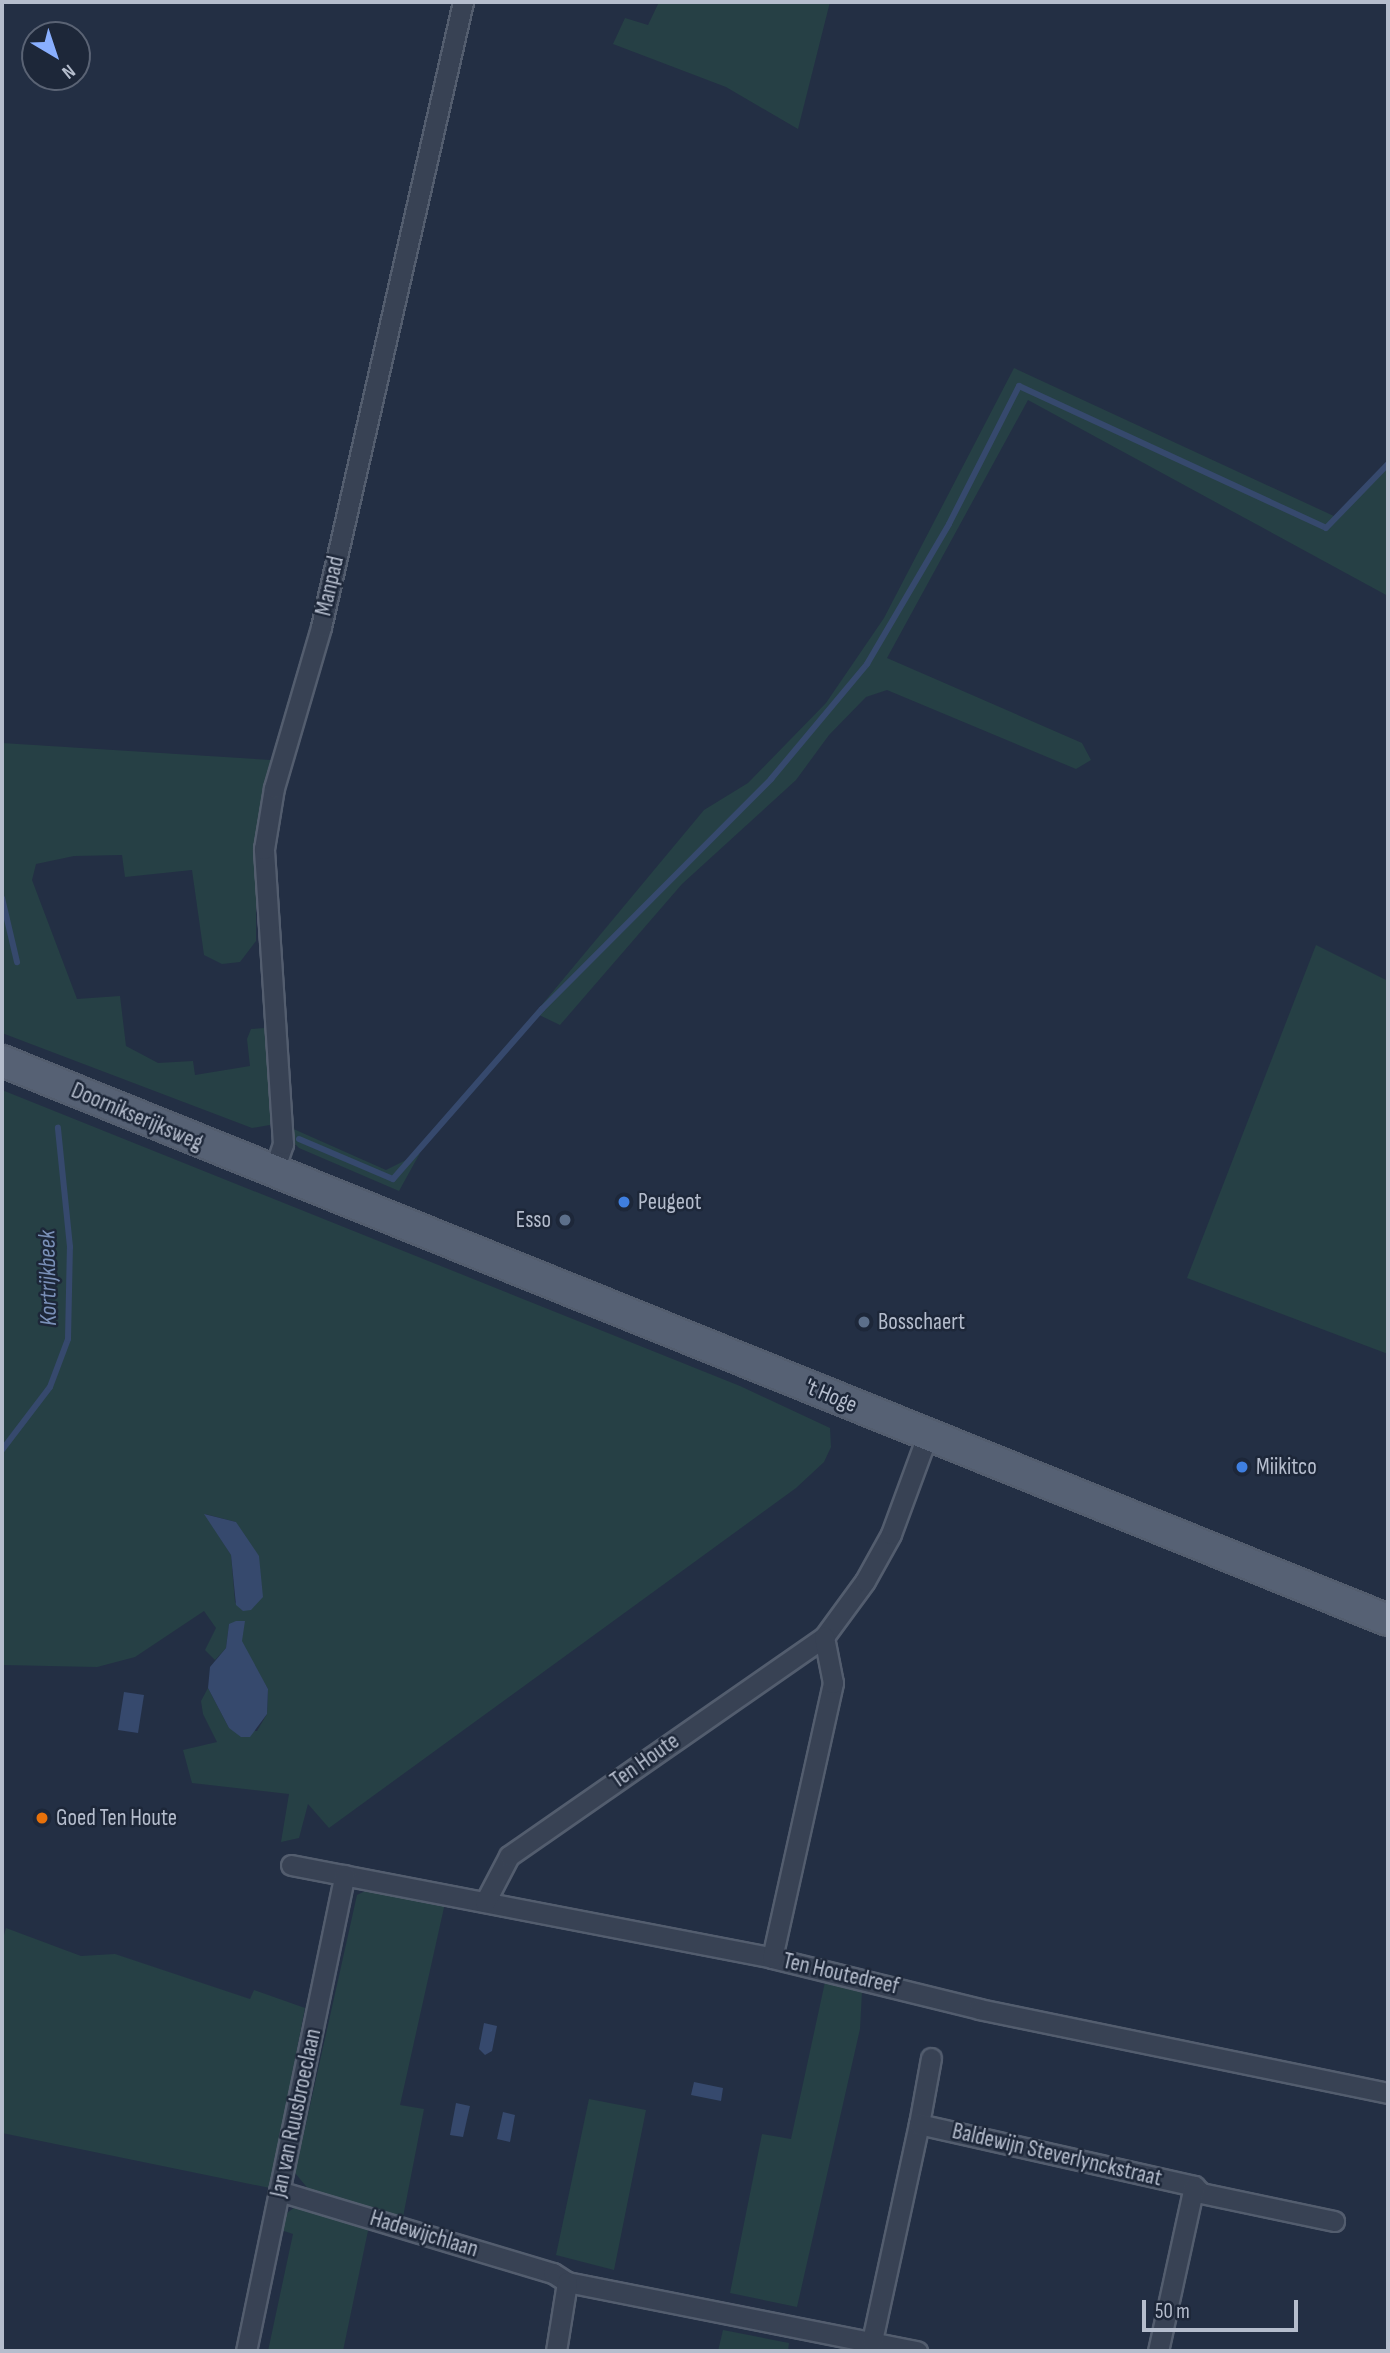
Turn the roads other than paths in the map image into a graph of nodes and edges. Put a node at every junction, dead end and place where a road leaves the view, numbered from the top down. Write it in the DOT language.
graph roads {
  1 [pos="463,2"];
  2 [pos="2,1061"];
  3 [pos="273,1174"];
  4 [pos="928,1436"];
  5 [pos="1388,1620"];
  6 [pos="824,1637"];
  7 [pos="291,1866"];
  8 [pos="345,1875"];
  9 [pos="485,1902"];
  10 [pos="772,1958"];
  11 [pos="931,2058"];
  12 [pos="1388,2093"];
  13 [pos="919,2124"];
  14 [pos="1194,2186"];
  15 [pos="279,2190"];
  16 [pos="1334,2221"];
  17 [pos="567,2282"];
  18 [pos="872,2341"];
  19 [pos="246,2351"];
  20 [pos="556,2351"];
  21 [pos="916,2351"];
  22 [pos="1158,2351"];
  1 -- 3 [label="street, Manpad"];
  2 -- 3 [label="main road, Doornikserijksweg"];
  3 -- 4 [label="main road, 't Hoge"];
  4 -- 5 [label="main road, 't Hoge"];
  4 -- 6 [label="street, Ten Houte"];
  6 -- 9 [label="street, Ten Houte"];
  6 -- 10 [label="street"];
  7 -- 8 [label="street, Ten Houtedreef"];
  8 -- 9 [label="street, Ten Houtedreef"];
  8 -- 15 [label="street, Jan van Ruusbroeclaan"];
  9 -- 10 [label="street, Ten Houtedreef"];
  10 -- 12 [label="street, Ten Houtedreef"];
  11 -- 13 [label="street, Baldewijn Steverlynckstraat"];
  13 -- 14 [label="street, Baldewijn Steverlynckstraat"];
  13 -- 18 [label="street, Baldewijn Steverlynckstraat"];
  14 -- 16 [label="street, Baldewijn Steverlynckstraat"];
  14 -- 22 [label="street, Baldewijn Steverlynckstraat"];
  15 -- 17 [label="street, Hadewijchlaan"];
  15 -- 19 [label="street, Jan van Ruusbroeclaan"];
  17 -- 18 [label="street, Hadewijchlaan"];
  17 -- 20 [label="street"];
  18 -- 21 [label="street, Hadewijchlaan"];
}
